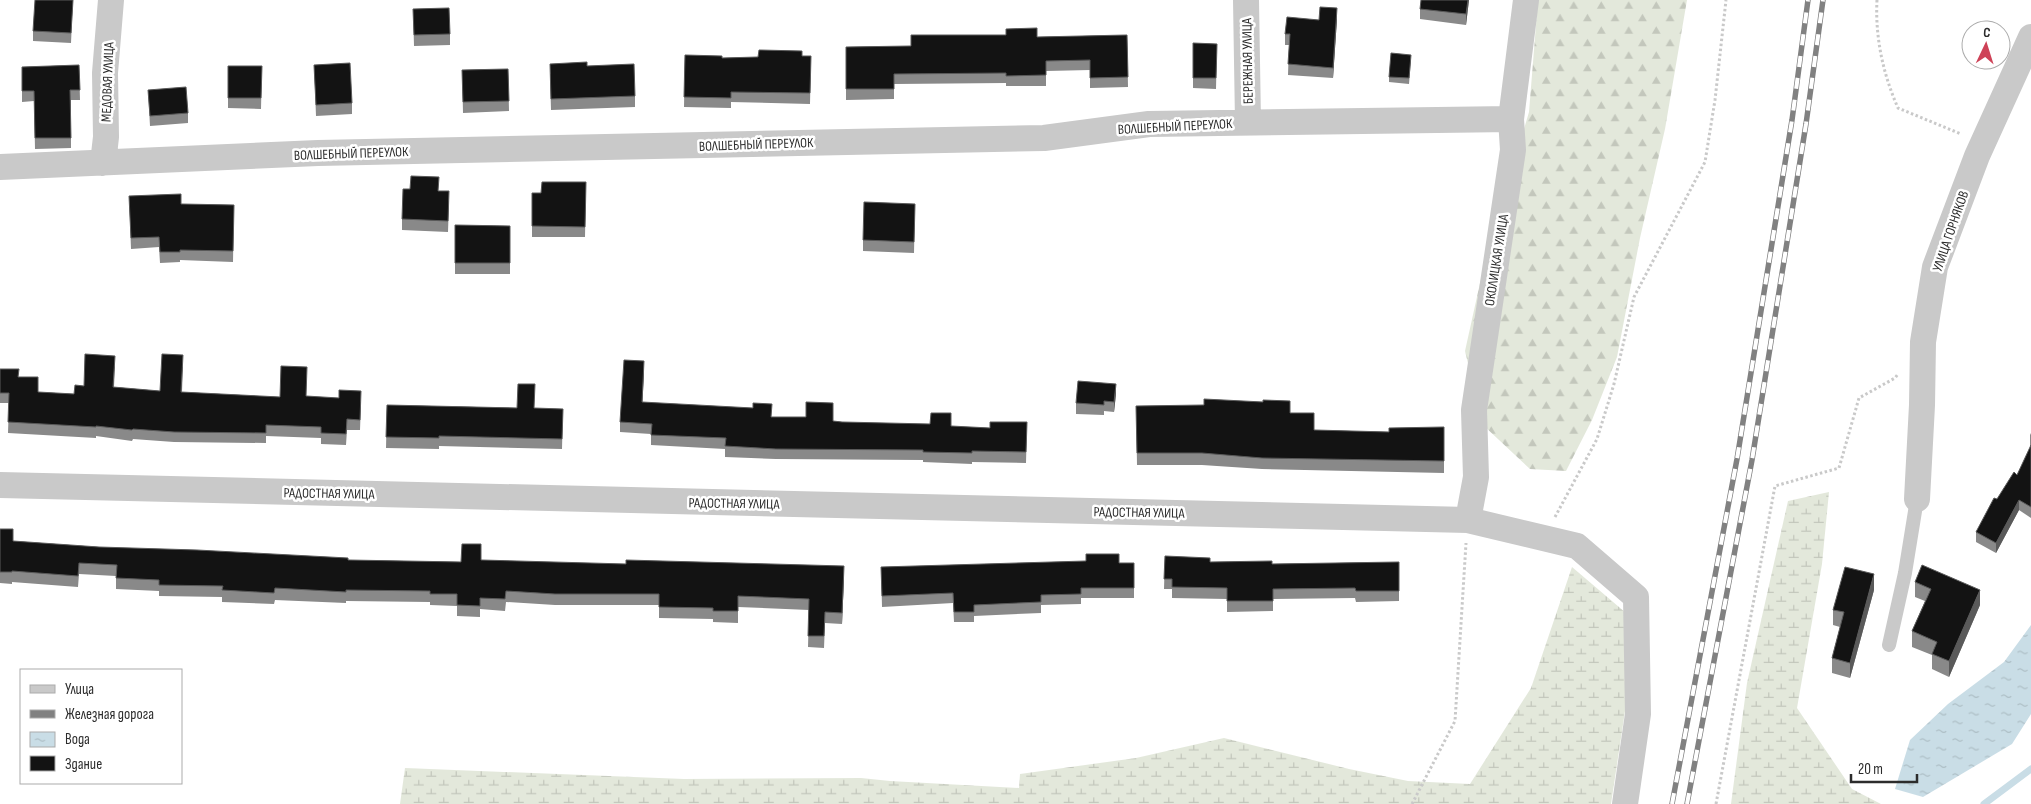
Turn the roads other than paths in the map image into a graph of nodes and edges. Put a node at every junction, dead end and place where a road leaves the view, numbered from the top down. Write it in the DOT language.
graph roads {
  1 [pos="111,0"];
  2 [pos="1246,0"];
  3 [pos="1526,0"];
  4 [pos="2031,37"];
  5 [pos="1511,119"];
  6 [pos="1248,122"];
  7 [pos="103,163"];
  8 [pos="0,167"];
  9 [pos="0,485"];
  10 [pos="1917,499"];
  11 [pos="1468,520"];
  12 [pos="1890,645"];
  13 [pos="1624,804"];
  1 -- 7 [label="street, МЕДОВАЯ УЛИЦА"];
  2 -- 6 [label="street, БЕРЕЖНАЯ УЛИЦА"];
  3 -- 5 [label="street, ОКОЛИЦКАЯ УЛИЦА"];
  4 -- 10 [label="street, УЛИЦА ГОРНЯКОВ"];
  5 -- 6 [label="street, ВОЛШЕБНЫЙ ПЕРЕУЛОК"];
  5 -- 11 [label="street, ОКОЛИЦКАЯ УЛИЦА"];
  6 -- 7 [label="street, ВОЛШЕБНЫЙ ПЕРЕУЛОК"];
  7 -- 8 [label="street, ВОЛШЕБНЫЙ ПЕРЕУЛОК"];
  9 -- 11 [label="street, РАДОСТНАЯ УЛИЦА"];
  10 -- 12 [label="lane"];
  11 -- 13 [label="street, РАДОСТНАЯ УЛИЦА"];
}
